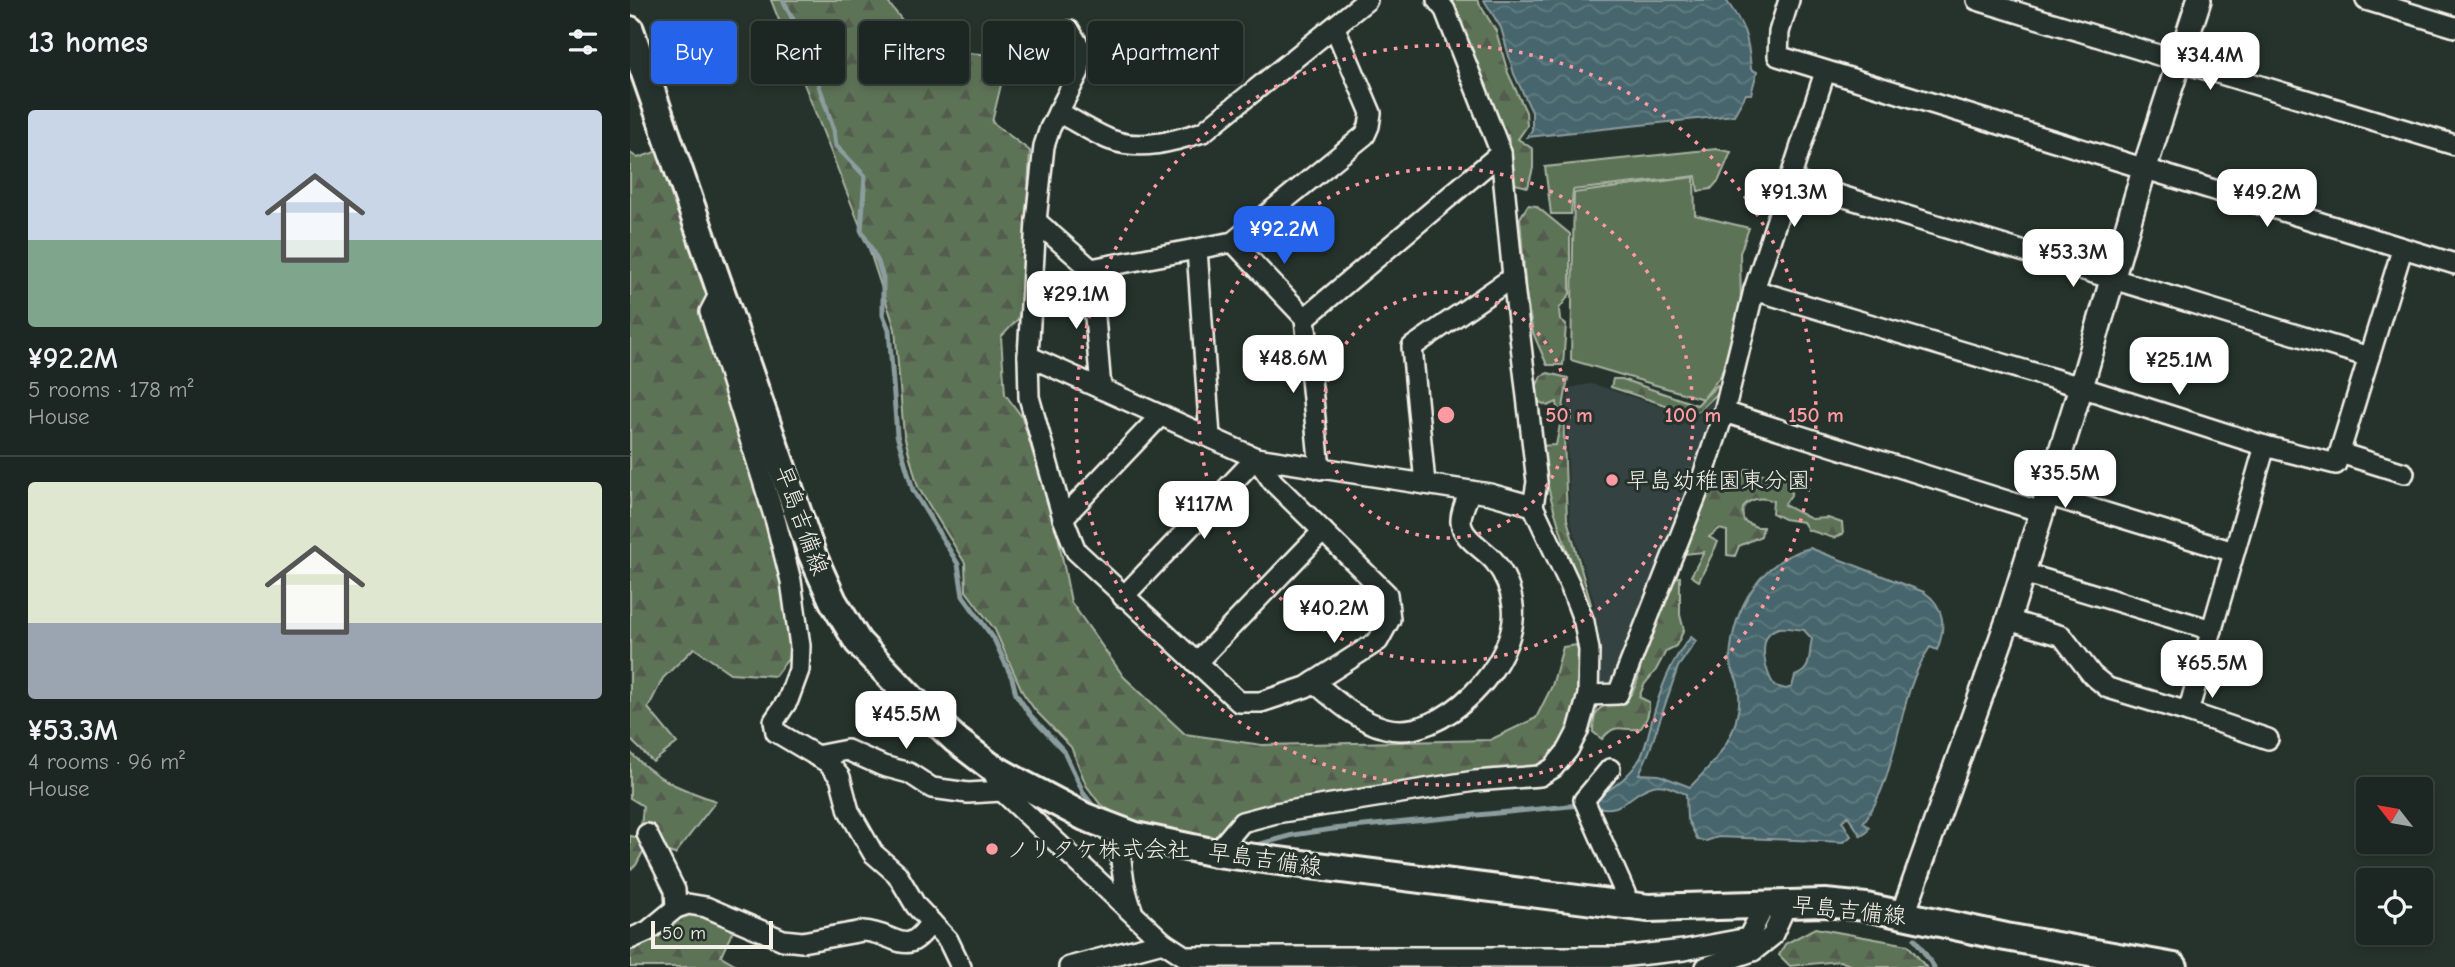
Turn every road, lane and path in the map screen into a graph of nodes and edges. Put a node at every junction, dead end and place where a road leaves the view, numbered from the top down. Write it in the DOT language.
graph roads {
  1 [pos="1367,0"];
  2 [pos="1437,0"];
  3 [pos="1789,0"];
  4 [pos="1977,0"];
  5 [pos="2199,0"];
  6 [pos="2366,0"];
  7 [pos="1335,27"];
  8 [pos="2455,27"];
  9 [pos="630,30"];
  10 [pos="1074,38"];
  11 [pos="2179,62"];
  12 [pos="1825,72"];
  13 [pos="1074,81"];
  14 [pos="1073,84"];
  15 [pos="1058,111"];
  16 [pos="2455,145"];
  17 [pos="1502,153"];
  18 [pos="2144,170"];
  19 [pos="1789,180"];
  20 [pos="1036,221"];
  21 [pos="1233,242"];
  22 [pos="1197,249"];
  23 [pos="2402,250"];
  24 [pos="2455,264"];
  25 [pos="1091,269"];
  26 [pos="1513,277"];
  27 [pos="2112,280"];
  28 [pos="1754,290"];
  29 [pos="721,291"];
  30 [pos="1305,318"];
  31 [pos="1028,356"];
  32 [pos="2369,357"];
  33 [pos="2081,387"];
  34 [pos="1101,389"];
  35 [pos="1724,412"];
  36 [pos="1161,415"];
  37 [pos="1210,437"];
  38 [pos="2265,446"];
  39 [pos="2340,453"];
  40 [pos="1256,457"];
  41 [pos="1320,469"];
  42 [pos="2404,473"];
  43 [pos="1425,484"];
  44 [pos="1470,491"];
  45 [pos="2045,503"];
  46 [pos="1533,506"];
  47 [pos="1063,518"];
  48 [pos="1323,531"];
  49 [pos="2234,552"];
  50 [pos="2023,573"];
  51 [pos="1123,597"];
  52 [pos="2008,620"];
  53 [pos="2212,630"];
  54 [pos="1196,663"];
  55 [pos="1314,682"];
  56 [pos="1588,695"];
  57 [pos="2188,712"];
  58 [pos="2268,739"];
  59 [pos="816,756"];
  60 [pos="990,766"];
  61 [pos="1610,769"];
  62 [pos="1002,791"];
  63 [pos="1120,831"];
  64 [pos="647,834"];
  65 [pos="1216,853"];
  66 [pos="1777,903"];
  67 [pos="1626,906"];
  68 [pos="676,908"];
  69 [pos="1134,914"];
  70 [pos="1903,914"];
  71 [pos="931,922"];
  72 [pos="630,939"];
  73 [pos="1163,942"];
  74 [pos="1185,962"];
  75 [pos="961,967"];
  76 [pos="1069,967"];
  77 [pos="1706,967"];
  78 [pos="2174,967"];
  1 -- 7 [label="street"];
  2 -- 17 [label="street"];
  3 -- 12 [label="street"];
  4 -- 11 [label="street"];
  5 -- 11 [label="street"];
  6 -- 8 [label="street"];
  7 -- 15 [label="street"];
  7 -- 21 [label="street"];
  9 -- 29 [label="main road, 早島吉備線"];
  10 -- 13 [label="street"];
  11 -- 16 [label="street"];
  11 -- 18 [label="street"];
  12 -- 18 [label="street"];
  12 -- 19 [label="street"];
  14 -- 15 [label="street"];
  15 -- 20 [label="street"];
  17 -- 26 [label="street"];
  17 -- 30 [label="street"];
  18 -- 23 [label="street"];
  18 -- 27 [label="street"];
  19 -- 27 [label="street"];
  19 -- 28 [label="street"];
  20 -- 25 [label="street"];
  20 -- 31 [label="street"];
  21 -- 22 [label="street"];
  21 -- 30 [label="street"];
  22 -- 25 [label="street"];
  22 -- 37 [label="street"];
  23 -- 24 [label="street"];
  23 -- 32 [label="street"];
  25 -- 34 [label="street"];
  26 -- 43 [label="street"];
  26 -- 46 [label="street"];
  27 -- 32 [label="street"];
  27 -- 33 [label="street"];
  28 -- 33 [label="street"];
  28 -- 35 [label="street"];
  29 -- 59 [label="street"];
  29 -- 60 [label="main road, 早島吉備線"];
  30 -- 41 [label="street"];
  31 -- 34 [label="street"];
  31 -- 47 [label="street"];
  32 -- 39 [label="street"];
  33 -- 38 [label="street"];
  33 -- 45 [label="street"];
  34 -- 36 [label="street"];
  35 -- 45 [label="street"];
  35 -- 56 [label="street"];
  36 -- 37 [label="street"];
  36 -- 47 [label="street"];
  37 -- 40 [label="street"];
  38 -- 39 [label="street"];
  38 -- 49 [label="street"];
  39 -- 42 [label="street"];
  40 -- 41 [label="street"];
  40 -- 48 [label="street"];
  40 -- 51 [label="street"];
  41 -- 43 [label="street"];
  43 -- 44 [label="street"];
  44 -- 46 [label="street"];
  44 -- 55 [label="street"];
  45 -- 49 [label="street"];
  45 -- 50 [label="street"];
  46 -- 56 [label="street"];
  47 -- 51 [label="street"];
  48 -- 54 [label="street"];
  48 -- 55 [label="street"];
  49 -- 53 [label="street"];
  50 -- 52 [label="street"];
  50 -- 53 [label="street"];
  51 -- 54 [label="street"];
  52 -- 57 [label="street"];
  52 -- 70 [label="street"];
  53 -- 57 [label="street"];
  54 -- 55 [label="street"];
  56 -- 65 [label="street"];
  57 -- 58 [label="street"];
  59 -- 62 [label="street"];
  59 -- 71 [label="street"];
  60 -- 62 [label="street"];
  60 -- 63 [label="main road, 早島吉備線"];
  61 -- 67 [label="street"];
  62 -- 69 [label="street"];
  63 -- 65 [label="main road, 早島吉備線"];
  63 -- 69 [label="street"];
  64 -- 68 [label="street"];
  65 -- 67 [label="main road, 早島吉備線"];
  66 -- 67 [label="main road, 早島吉備線"];
  66 -- 70 [label="main road, 早島吉備線"];
  66 -- 74 [label="street"];
  66 -- 77 [label="street"];
  68 -- 71 [label="street"];
  68 -- 72 [label="street"];
  69 -- 73 [label="street"];
  70 -- 78 [label="main road, 早島吉備線"];
  71 -- 75 [label="street"];
  73 -- 74 [label="street"];
  73 -- 76 [label="street"];
}
